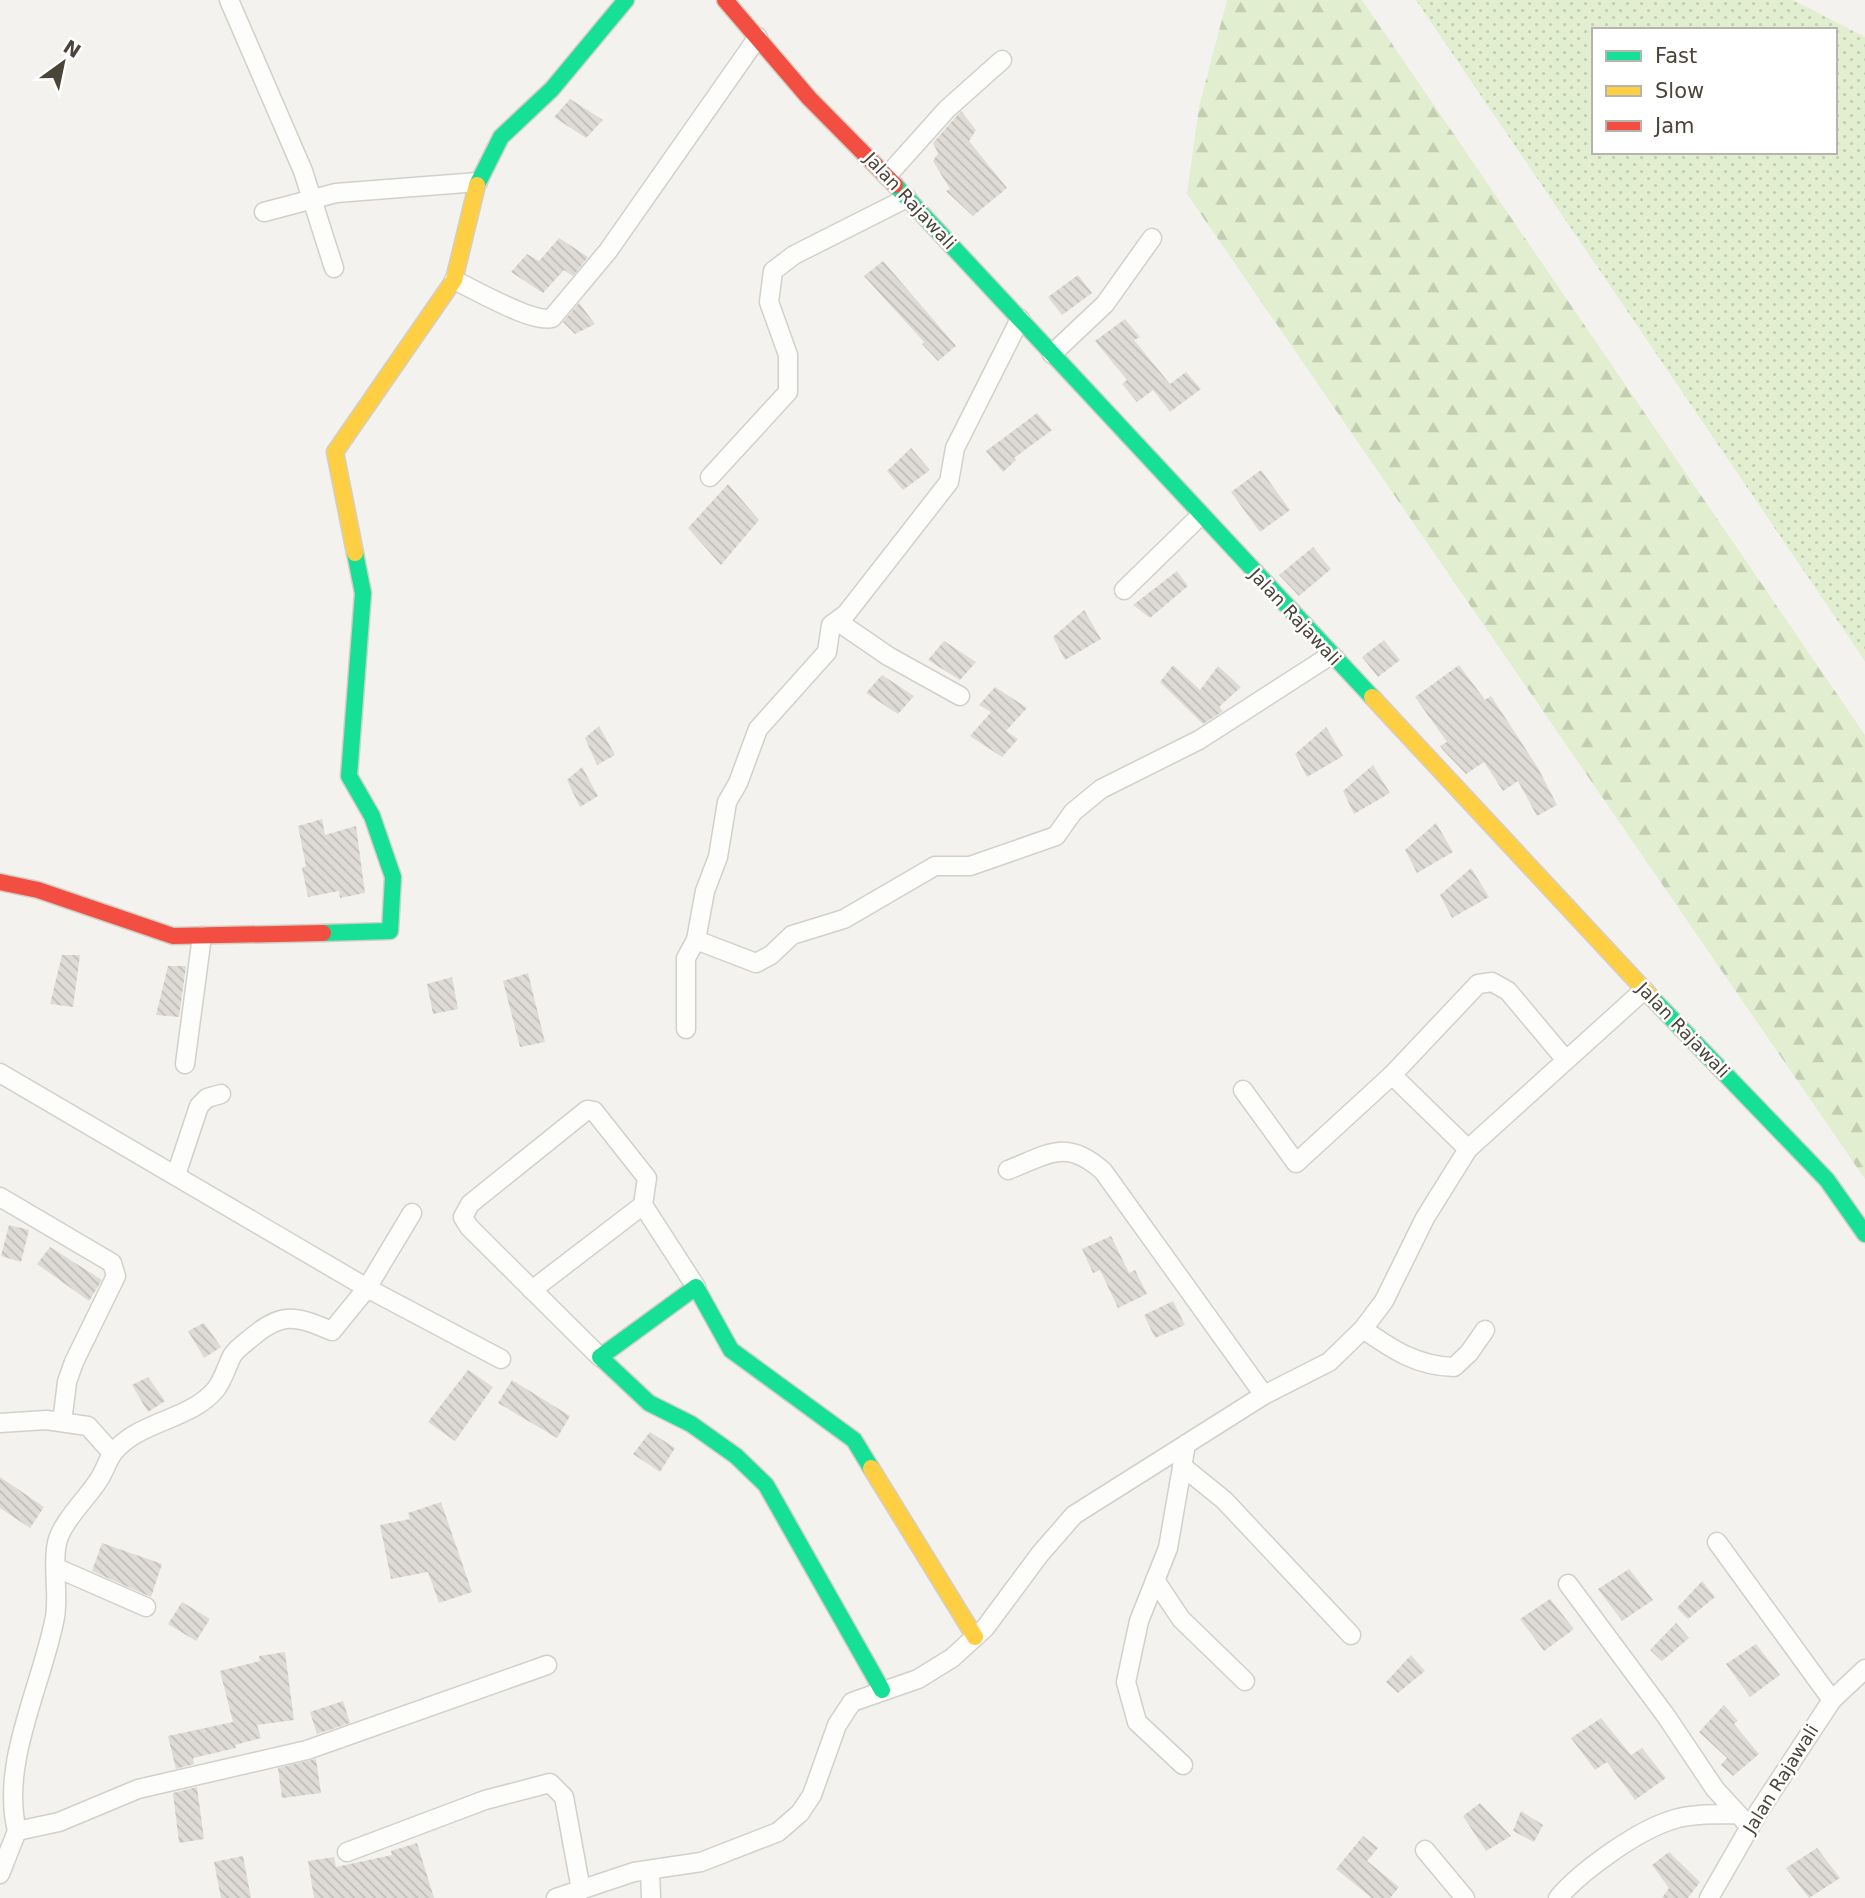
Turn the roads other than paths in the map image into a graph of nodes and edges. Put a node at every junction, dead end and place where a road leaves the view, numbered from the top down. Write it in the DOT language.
graph roads {
  1 [pos="229,0"];
  2 [pos="626,0"];
  3 [pos="724,0"];
  4 [pos="758,37"];
  5 [pos="1002,60"];
  6 [pos="887,176"];
  7 [pos="478,182"];
  8 [pos="907,198"];
  9 [pos="313,199"];
  10 [pos="264,212"];
  11 [pos="1152,238"];
  12 [pos="334,268"];
  13 [pos="454,280"];
  14 [pos="1020,320"];
  15 [pos="1052,354"];
  16 [pos="710,477"];
  17 [pos="1201,515"];
  18 [pos="1124,590"];
  19 [pos="837,621"];
  20 [pos="1331,654"];
  21 [pos="960,696"];
  22 [pos="0,882"];
  23 [pos="202,936"];
  24 [pos="696,940"];
  25 [pos="1644,990"];
  26 [pos="686,1029"];
  27 [pos="1564,1059"];
  28 [pos="185,1064"];
  29 [pos="0,1073"];
  30 [pos="1392,1075"];
  31 [pos="1243,1090"];
  32 [pos="221,1094"];
  33 [pos="1468,1149"];
  34 [pos="1008,1170"];
  35 [pos="176,1175"];
  36 [pos="0,1197"];
  37 [pos="643,1205"];
  38 [pos="412,1213"];
  39 [pos="1865,1234"];
  40 [pos="696,1287"];
  41 [pos="367,1288"];
  42 [pos="532,1290"];
  43 [pos="1363,1329"];
  44 [pos="1485,1330"];
  45 [pos="600,1357"];
  46 [pos="501,1359"];
  47 [pos="1264,1395"];
  48 [pos="62,1422"];
  49 [pos="0,1423"];
  50 [pos="1186,1444"];
  51 [pos="113,1453"];
  52 [pos="1182,1466"];
  53 [pos="1717,1542"];
  54 [pos="57,1568"];
  55 [pos="1155,1580"];
  56 [pos="1568,1584"];
  57 [pos="146,1607"];
  58 [pos="1351,1635"];
  59 [pos="975,1637"];
  60 [pos="547,1665"];
  61 [pos="1865,1670"];
  62 [pos="1245,1681"];
  63 [pos="883,1690"];
  64 [pos="1832,1700"];
  65 [pos="1183,1765"];
  66 [pos="1735,1814"];
  67 [pos="1750,1827"];
  68 [pos="17,1831"];
  69 [pos="1425,1850"];
  70 [pos="347,1852"];
  71 [pos="650,1870"];
  72 [pos="0,1874"];
  73 [pos="581,1890"];
  74 [pos="556,1898"];
  75 [pos="651,1898"];
  76 [pos="1465,1898"];
  77 [pos="1558,1898"];
  78 [pos="1709,1898"];
  1 -- 9 [label="street"];
  2 -- 7 [label="street"];
  3 -- 4 [label="street, Jalan Rajawali"];
  4 -- 6 [label="street, Jalan Rajawali"];
  4 -- 13 [label="street"];
  5 -- 6 [label="street"];
  6 -- 8 [label="street, Jalan Rajawali"];
  7 -- 9 [label="street"];
  7 -- 13 [label="street"];
  8 -- 14 [label="street, Jalan Rajawali"];
  8 -- 16 [label="street"];
  9 -- 10 [label="street"];
  9 -- 12 [label="street"];
  11 -- 15 [label="street"];
  13 -- 23 [label="street"];
  14 -- 15 [label="street, Jalan Rajawali"];
  14 -- 19 [label="street"];
  15 -- 17 [label="street, Jalan Rajawali"];
  17 -- 18 [label="street"];
  17 -- 20 [label="street, Jalan Rajawali"];
  19 -- 21 [label="street"];
  19 -- 24 [label="street"];
  20 -- 24 [label="street"];
  20 -- 25 [label="street, Jalan Rajawali"];
  22 -- 23 [label="street"];
  23 -- 28 [label="street"];
  24 -- 26 [label="street"];
  25 -- 27 [label="street"];
  25 -- 39 [label="street, Jalan Rajawali"];
  27 -- 30 [label="street"];
  27 -- 33 [label="street"];
  29 -- 35 [label="street"];
  30 -- 31 [label="street"];
  30 -- 33 [label="street"];
  32 -- 35 [label="street"];
  33 -- 43 [label="street"];
  34 -- 47 [label="street"];
  35 -- 41 [label="street"];
  36 -- 48 [label="street"];
  37 -- 40 [label="street"];
  37 -- 42 [label="street"];
  37 -- 42 [label="street"];
  38 -- 41 [label="street"];
  40 -- 45 [label="street"];
  40 -- 59 [label="street"];
  41 -- 46 [label="street"];
  41 -- 51 [label="street"];
  42 -- 45 [label="street"];
  43 -- 44 [label="street"];
  43 -- 47 [label="street"];
  45 -- 63 [label="street"];
  47 -- 50 [label="street"];
  48 -- 49 [label="street"];
  48 -- 51 [label="street"];
  50 -- 52 [label="street"];
  50 -- 59 [label="street"];
  51 -- 54 [label="street"];
  52 -- 55 [label="street"];
  52 -- 58 [label="street"];
  53 -- 64 [label="street"];
  54 -- 57 [label="street"];
  54 -- 68 [label="street"];
  55 -- 62 [label="street"];
  55 -- 65 [label="street"];
  56 -- 66 [label="street"];
  59 -- 63 [label="street"];
  60 -- 68 [label="street"];
  61 -- 64 [label="street, Jalan Rajawali"];
  63 -- 71 [label="street"];
  64 -- 67 [label="street, Jalan Rajawali"];
  66 -- 67 [label="street"];
  66 -- 77 [label="street"];
  67 -- 78 [label="street, Jalan Rajawali"];
  68 -- 72 [label="street"];
  69 -- 76 [label="street"];
  70 -- 73 [label="street"];
  71 -- 73 [label="street"];
  71 -- 75 [label="street"];
  73 -- 74 [label="street"];
}
